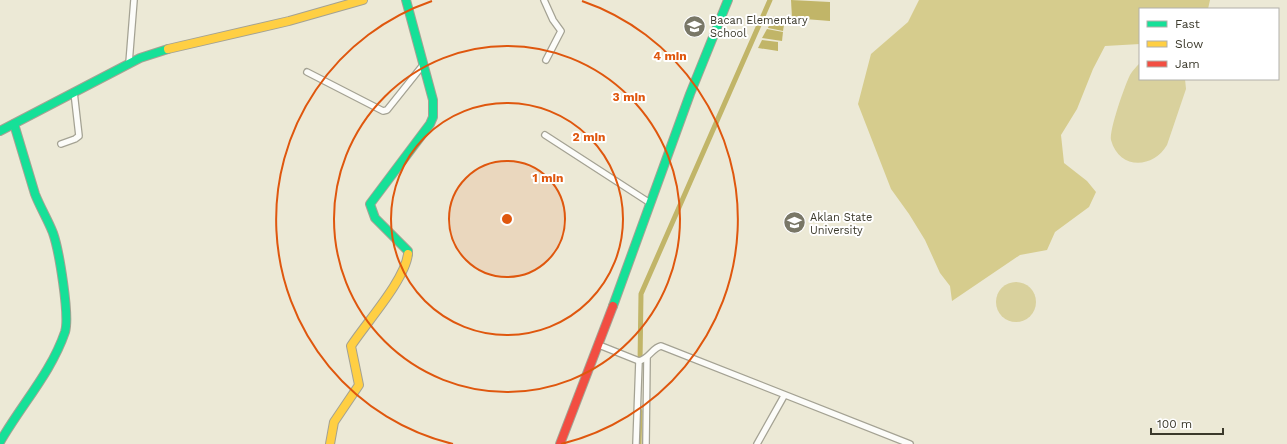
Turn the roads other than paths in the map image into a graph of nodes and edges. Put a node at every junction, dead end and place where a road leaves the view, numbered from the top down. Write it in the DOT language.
graph roads {
  1 [pos="134,0"];
  2 [pos="363,0"];
  3 [pos="406,0"];
  4 [pos="544,0"];
  5 [pos="728,0"];
  6 [pos="546,60"];
  7 [pos="129,63"];
  8 [pos="423,65"];
  9 [pos="307,72"];
  10 [pos="74,92"];
  11 [pos="14,124"];
  12 [pos="0,131"];
  13 [pos="545,135"];
  14 [pos="61,144"];
  15 [pos="650,203"];
  16 [pos="600,345"];
  17 [pos="642,360"];
  18 [pos="784,396"];
  19 [pos="0,442"];
  20 [pos="330,444"];
  21 [pos="560,444"];
  22 [pos="636,444"];
  23 [pos="646,444"];
  24 [pos="757,444"];
  25 [pos="910,444"];
  1 -- 7 [label="street"];
  2 -- 7 [label="street"];
  3 -- 8 [label="street"];
  4 -- 6 [label="street"];
  5 -- 15 [label="street"];
  7 -- 10 [label="street"];
  8 -- 9 [label="street"];
  8 -- 20 [label="street"];
  10 -- 11 [label="street"];
  10 -- 14 [label="street"];
  11 -- 12 [label="street"];
  11 -- 19 [label="street"];
  13 -- 15 [label="street"];
  15 -- 16 [label="street"];
  16 -- 17 [label="street"];
  16 -- 21 [label="street"];
  17 -- 18 [label="street"];
  17 -- 22 [label="street"];
  17 -- 23 [label="street"];
  18 -- 24 [label="street"];
  18 -- 25 [label="street"];
}
